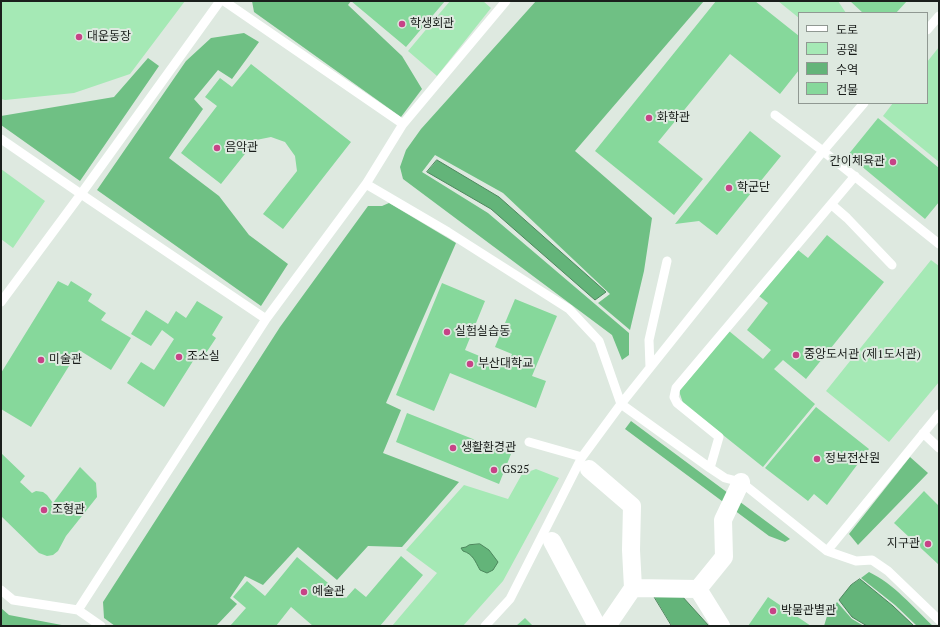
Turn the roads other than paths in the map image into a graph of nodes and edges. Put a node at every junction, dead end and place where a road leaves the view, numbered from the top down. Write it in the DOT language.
graph roads {
  1 [pos="220,1"];
  2 [pos="224,1"];
  3 [pos="506,1"];
  4 [pos="939,16"];
  5 [pos="928,29"];
  6 [pos="863,104"];
  7 [pos="775,115"];
  8 [pos="403,124"];
  9 [pos="1,139"];
  10 [pos="823,151"];
  11 [pos="855,176"];
  12 [pos="366,184"];
  13 [pos="81,194"];
  14 [pos="832,205"];
  15 [pos="939,244"];
  16 [pos="667,261"];
  17 [pos="892,265"];
  18 [pos="1,302"];
  19 [pos="266,318"];
  20 [pos="650,367"];
  21 [pos="621,404"];
  22 [pos="939,414"];
  23 [pos="923,433"];
  24 [pos="529,442"];
  25 [pos="939,448"];
  26 [pos="586,463"];
  27 [pos="710,468"];
  28 [pos="741,482"];
  29 [pos="552,541"];
  30 [pos="827,551"];
  31 [pos="633,588"];
  32 [pos="698,589"];
  33 [pos="1,590"];
  34 [pos="78,610"];
  35 [pos="939,620"];
  36 [pos="101,626"];
  37 [pos="485,626"];
  38 [pos="597,626"];
  39 [pos="607,626"];
  40 [pos="720,626"];
  1 -- 13 [label="lane"];
  2 -- 8 [label="lane"];
  3 -- 8 [label="lane"];
  4 -- 5 [label="lane"];
  6 -- 10 [label="lane"];
  7 -- 10 [label="lane"];
  8 -- 12 [label="lane"];
  9 -- 13 [label="lane"];
  10 -- 11 [label="lane"];
  10 -- 20 [label="lane"];
  11 -- 14 [label="lane"];
  11 -- 15 [label="lane"];
  12 -- 19 [label="lane"];
  12 -- 21 [label="lane"];
  13 -- 18 [label="lane"];
  13 -- 19 [label="lane"];
  14 -- 17 [label="lane"];
  14 -- 27 [label="lane"];
  16 -- 20 [label="lane"];
  19 -- 34 [label="lane"];
  20 -- 21 [label="lane"];
  21 -- 26 [label="lane"];
  21 -- 27 [label="lane"];
  22 -- 23 [label="lane"];
  23 -- 25 [label="lane"];
  23 -- 30 [label="lane"];
  24 -- 26 [label="lane"];
  26 -- 31 [label="street"];
  26 -- 37 [label="lane"];
  27 -- 28 [label="lane"];
  28 -- 30 [label="lane"];
  28 -- 32 [label="street"];
  29 -- 38 [label="street"];
  30 -- 35 [label="lane"];
  31 -- 32 [label="street"];
  31 -- 39 [label="street"];
  32 -- 40 [label="street"];
  33 -- 34 [label="lane"];
  34 -- 36 [label="lane"];
}
